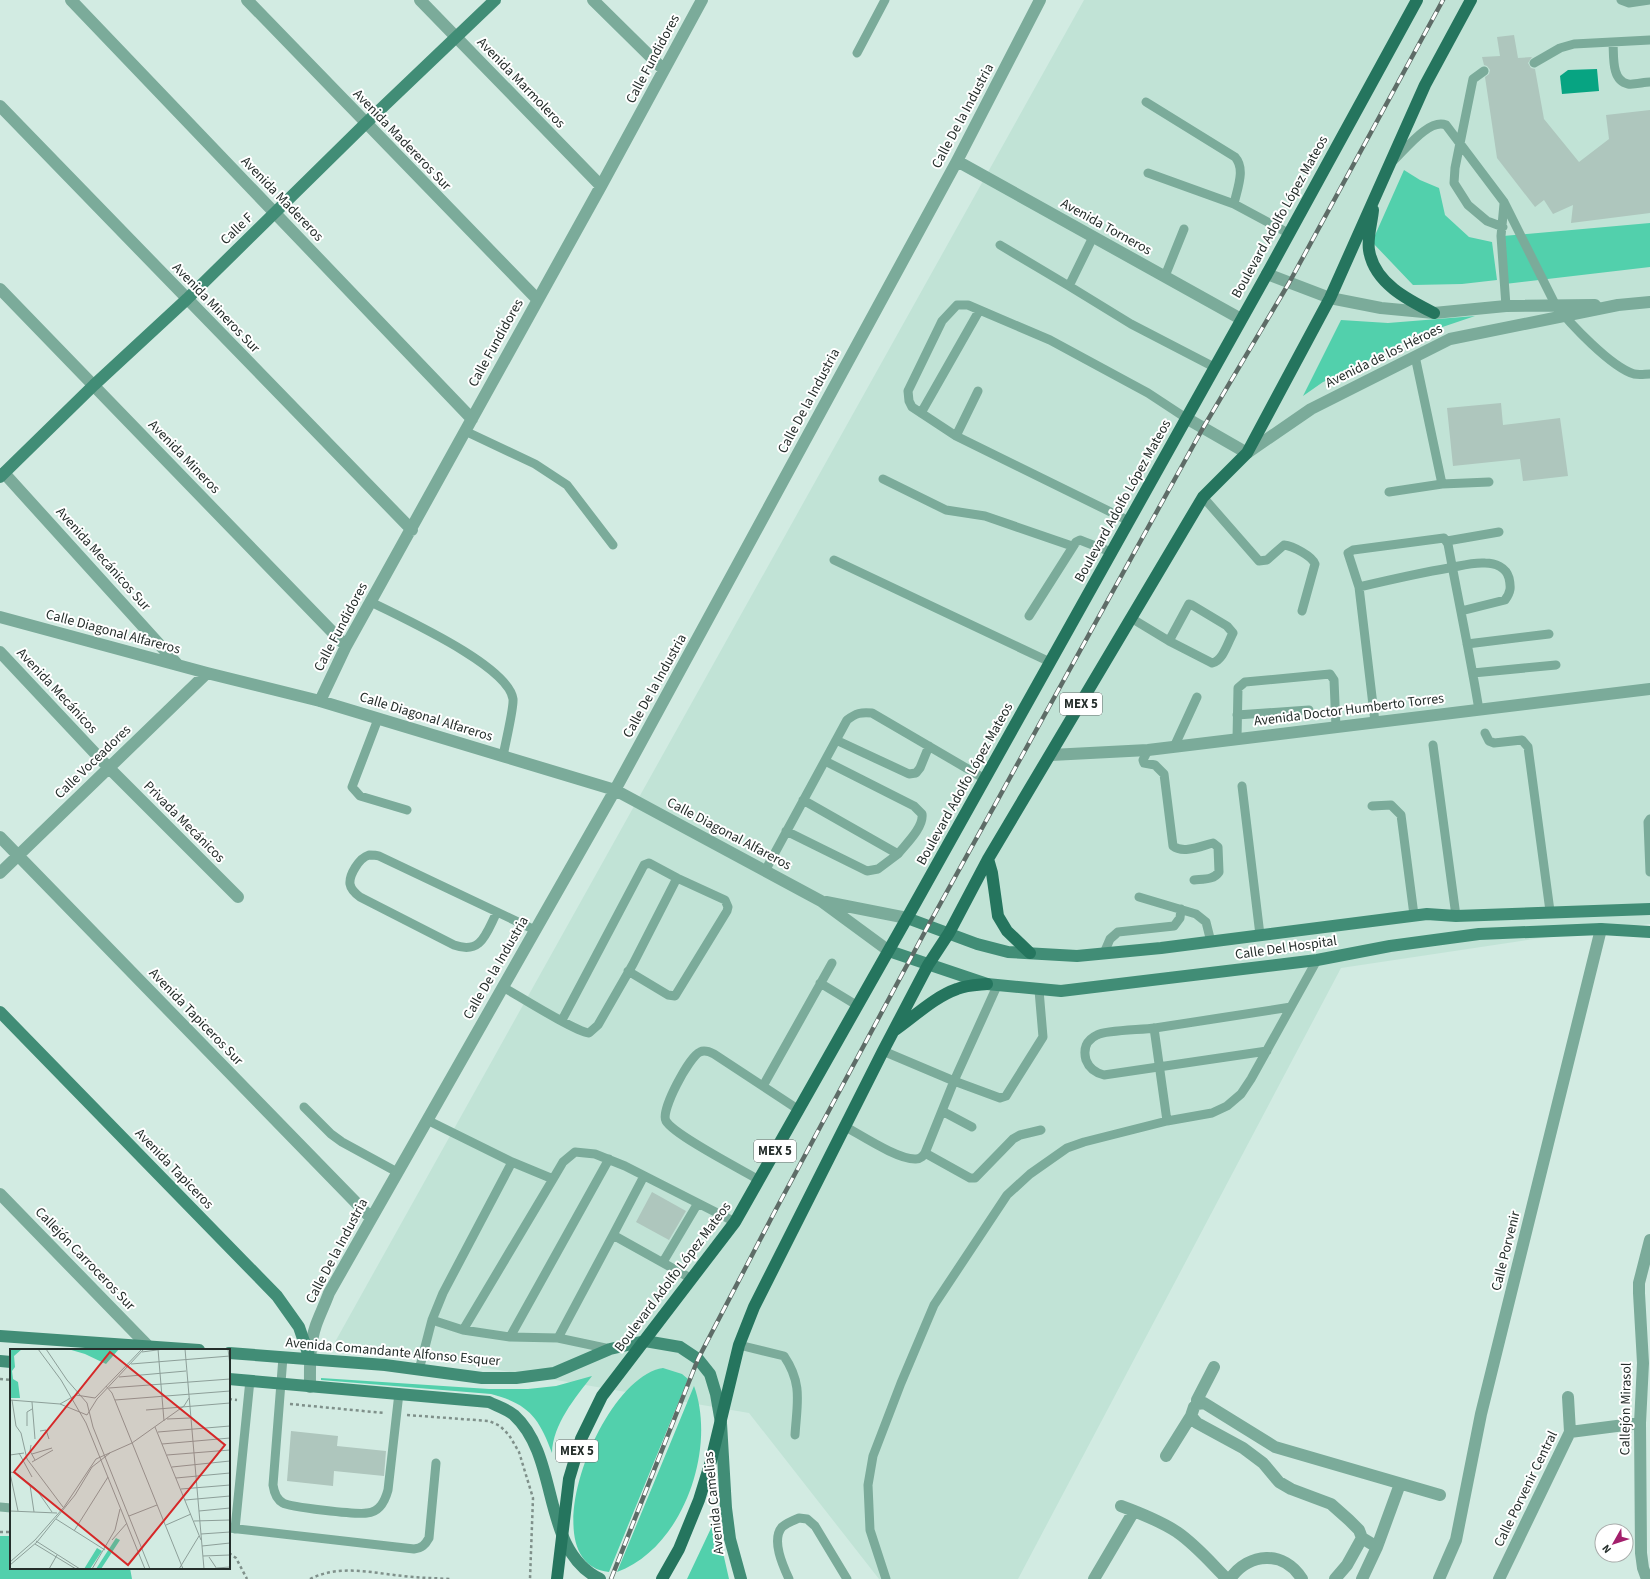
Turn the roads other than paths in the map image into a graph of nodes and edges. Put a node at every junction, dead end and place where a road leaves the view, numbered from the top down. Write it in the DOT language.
graph roads {
  1 [pos="71,0"];
  2 [pos="247,0"];
  3 [pos="420,0"];
  4 [pos="494,0"];
  5 [pos="593,0"];
  6 [pos="702,0"];
  7 [pos="885,0"];
  8 [pos="1040,0"];
  9 [pos="1417,0"];
  10 [pos="1471,0"];
  11 [pos="1621,0"];
  12 [pos="1650,0"];
  13 [pos="456,38"];
  14 [pos="1650,40"];
  15 [pos="1613,43"];
  16 [pos="857,53"];
  17 [pos="1534,63"];
  18 [pos="664,70"];
  19 [pos="1484,71"];
  20 [pos="1650,82"];
  21 [pos="1146,102"];
  22 [pos="0,106"];
  23 [pos="365,124"];
  24 [pos="1460,143"];
  25 [pos="957,161"];
  26 [pos="1387,168"];
  27 [pos="1148,173"];
  28 [pos="602,186"];
  29 [pos="1375,198"];
  30 [pos="1504,202"];
  31 [pos="1234,204"];
  32 [pos="274,213"];
  33 [pos="1503,228"];
  34 [pos="1184,229"];
  35 [pos="1288,233"];
  36 [pos="1094,237"];
  37 [pos="1000,245"];
  38 [pos="1267,274"];
  39 [pos="1165,276"];
  40 [pos="1069,286"];
  41 [pos="0,289"];
  42 [pos="1330,298"];
  43 [pos="537,299"];
  44 [pos="187,300"];
  45 [pos="1650,302"];
  46 [pos="1555,304"];
  47 [pos="1618,305"];
  48 [pos="1506,306"];
  49 [pos="979,311"];
  50 [pos="1434,313"];
  51 [pos="1564,316"];
  52 [pos="1241,319"];
  53 [pos="1415,356"];
  54 [pos="1214,367"];
  55 [pos="1650,374"];
  56 [pos="94,385"];
  57 [pos="978,391"];
  58 [pos="921,413"];
  59 [pos="1186,418"];
  60 [pos="472,419"];
  61 [pos="465,431"];
  62 [pos="956,436"];
  63 [pos="1247,453"];
  64 [pos="2,475"];
  65 [pos="883,479"];
  66 [pos="1488,482"];
  67 [pos="1442,484"];
  68 [pos="1389,492"];
  69 [pos="1203,498"];
  70 [pos="1129,521"];
  71 [pos="412,530"];
  72 [pos="1499,532"];
  73 [pos="1447,541"];
  74 [pos="613,545"];
  75 [pos="1072,546"];
  76 [pos="1111,552"];
  77 [pos="834,560"];
  78 [pos="1452,567"];
  79 [pos="1359,587"];
  80 [pos="371,602"];
  81 [pos="1302,611"];
  82 [pos="1461,611"];
  83 [pos="1029,616"];
  84 [pos="0,618"];
  85 [pos="1131,618"];
  86 [pos="1549,634"];
  87 [pos="1169,641"];
  88 [pos="1467,644"];
  89 [pos="346,646"];
  90 [pos="0,652"];
  91 [pos="1050,662"];
  92 [pos="178,665"];
  93 [pos="1556,665"];
  94 [pos="1473,673"];
  95 [pos="206,674"];
  96 [pos="1650,689"];
  97 [pos="1197,698"];
  98 [pos="320,701"];
  99 [pos="1309,710"];
  100 [pos="1479,710"];
  101 [pos="1237,715"];
  102 [pos="378,719"];
  103 [pos="1375,722"];
  104 [pos="1336,727"];
  105 [pos="1485,733"];
  106 [pos="1236,739"];
  107 [pos="836,740"];
  108 [pos="1433,745"];
  109 [pos="929,746"];
  110 [pos="1174,747"];
  111 [pos="1148,750"];
  112 [pos="1051,755"];
  113 [pos="503,756"];
  114 [pos="825,761"];
  115 [pos="108,768"];
  116 [pos="985,779"];
  117 [pos="1242,786"];
  118 [pos="615,790"];
  119 [pos="803,800"];
  120 [pos="1372,806"];
  121 [pos="407,810"];
  122 [pos="1650,819"];
  123 [pos="786,831"];
  124 [pos="0,837"];
  125 [pos="898,854"];
  126 [pos="18,856"];
  127 [pos="988,860"];
  128 [pos="765,871"];
  129 [pos="1650,872"];
  130 [pos="0,873"];
  131 [pos="677,878"];
  132 [pos="1194,880"];
  133 [pos="238,897"];
  134 [pos="1139,898"];
  135 [pos="821,901"];
  136 [pos="1181,909"];
  137 [pos="1650,909"];
  138 [pos="1550,911"];
  139 [pos="497,912"];
  140 [pos="1414,915"];
  141 [pos="1456,916"];
  142 [pos="907,918"];
  143 [pos="1601,929"];
  144 [pos="535,930"];
  145 [pos="1650,932"];
  146 [pos="949,933"];
  147 [pos="1260,935"];
  148 [pos="1211,942"];
  149 [pos="889,951"];
  150 [pos="1030,953"];
  151 [pos="1104,954"];
  152 [pos="1317,960"];
  153 [pos="832,963"];
  154 [pos="928,965"];
  155 [pos="628,971"];
  156 [pos="820,983"];
  157 [pos="992,985"];
  158 [pos="503,987"];
  159 [pos="1039,990"];
  160 [pos="858,1006"];
  161 [pos="1291,1007"];
  162 [pos="0,1012"];
  163 [pos="562,1020"];
  164 [pos="1154,1028"];
  165 [pos="892,1032"];
  166 [pos="1267,1050"];
  167 [pos="883,1051"];
  168 [pos="1159,1066"];
  169 [pos="954,1082"];
  170 [pos="763,1086"];
  171 [pos="304,1107"];
  172 [pos="799,1110"];
  173 [pos="942,1111"];
  174 [pos="427,1120"];
  175 [pos="1167,1122"];
  176 [pos="844,1126"];
  177 [pos="972,1127"];
  178 [pos="1041,1130"];
  179 [pos="925,1153"];
  180 [pos="609,1160"];
  181 [pos="512,1162"];
  182 [pos="397,1172"];
  183 [pos="644,1176"];
  184 [pos="553,1179"];
  185 [pos="759,1180"];
  186 [pos="0,1194"];
  187 [pos="698,1203"];
  188 [pos="371,1218"];
  189 [pos="735,1222"];
  190 [pos="613,1235"];
  191 [pos="1650,1240"];
  192 [pos="663,1262"];
  193 [pos="692,1279"];
  194 [pos="432,1320"];
  195 [pos="463,1330"];
  196 [pos="0,1336"];
  197 [pos="510,1337"];
  198 [pos="558,1338"];
  199 [pos="645,1341"];
  200 [pos="739,1345"];
  201 [pos="148,1346"];
  202 [pos="186,1349"];
  203 [pos="610,1350"];
  204 [pos="230,1353"];
  205 [pos="283,1357"];
  206 [pos="310,1359"];
  207 [pos="1647,1359"];
  208 [pos="0,1361"];
  209 [pos="10,1362"];
  210 [pos="1214,1367"];
  211 [pos="419,1370"];
  212 [pos="230,1379"];
  213 [pos="250,1380"];
  214 [pos="282,1384"];
  215 [pos="310,1387"];
  216 [pos="399,1393"];
  217 [pos="1568,1397"];
  218 [pos="1197,1404"];
  219 [pos="1191,1416"];
  220 [pos="721,1424"];
  221 [pos="1640,1424"];
  222 [pos="1570,1432"];
  223 [pos="795,1434"];
  224 [pos="1274,1446"];
  225 [pos="1166,1456"];
  226 [pos="436,1463"];
  227 [pos="1263,1464"];
  228 [pos="1400,1484"];
  229 [pos="1440,1495"];
  230 [pos="1121,1506"];
  231 [pos="0,1507"];
  232 [pos="10,1508"];
  233 [pos="1134,1511"];
  234 [pos="232,1529"];
  235 [pos="561,1534"];
  236 [pos="1362,1538"];
  237 [pos="1377,1547"];
  238 [pos="557,1579"];
  239 [pos="600,1579"];
  240 [pos="662,1579"];
  241 [pos="741,1579"];
  242 [pos="789,1579"];
  243 [pos="847,1579"];
  244 [pos="886,1579"];
  245 [pos="1094,1579"];
  246 [pos="1229,1579"];
  247 [pos="1302,1579"];
  248 [pos="1335,1579"];
  249 [pos="1362,1579"];
  250 [pos="1440,1579"];
  251 [pos="1499,1579"];
  252 [pos="1648,1579"];
  1 -- 32 [label="street, Avenida Madereros"];
  2 -- 23 [label="street, Avenida Madereros Sur"];
  3 -- 13 [label="street, Avenida Marmoleros"];
  4 -- 13 [label="street, Calle F"];
  5 -- 18 [label="street"];
  6 -- 18 [label="street, Calle Fundidores"];
  7 -- 16 [label="lane"];
  8 -- 25 [label="street, Calle De la Industria"];
  9 -- 35 [label="main road, Boulevard Adolfo López Mateos / MEX 5"];
  10 -- 26 [label="main road, MEX 5"];
  11 -- 12 [label="lane"];
  13 -- 23 [label="street, Calle F"];
  13 -- 28 [label="street, Avenida Marmoleros"];
  14 -- 15 [label="lane"];
  15 -- 17 [label="lane"];
  15 -- 20 [label="lane"];
  18 -- 28 [label="street, Calle Fundidores"];
  19 -- 24 [label="lane"];
  21 -- 31 [label="lane"];
  22 -- 44 [label="street, Avenida Mineros Sur"];
  23 -- 32 [label="street, Calle F"];
  23 -- 43 [label="street, Avenida Madereros Sur"];
  24 -- 26 [label="lane"];
  24 -- 30 [label="lane"];
  24 -- 33 [label="lane"];
  25 -- 36 [label="street, Avenida Torneros"];
  25 -- 118 [label="street, Calle De la Industria"];
  26 -- 29 [label="main road, MEX 5"];
  27 -- 31 [label="lane"];
  28 -- 43 [label="street, Calle Fundidores"];
  29 -- 42 [label="main road, MEX 5"];
  29 -- 50 [label="main road"];
  30 -- 33 [label="lane"];
  30 -- 46 [label="lane"];
  31 -- 35 [label="lane"];
  32 -- 44 [label="street, Calle F"];
  32 -- 60 [label="street, Avenida Madereros"];
  33 -- 48 [label="lane"];
  34 -- 39 [label="lane"];
  35 -- 38 [label="main road, Boulevard Adolfo López Mateos / MEX 5"];
  36 -- 39 [label="street, Avenida Torneros"];
  36 -- 40 [label="lane"];
  37 -- 40 [label="lane"];
  38 -- 42 [label="street, Avenida de los Héroes"];
  38 -- 52 [label="main road, Boulevard Adolfo López Mateos / MEX 5"];
  39 -- 52 [label="street, Avenida Torneros"];
  40 -- 54 [label="lane"];
  41 -- 56 [label="street, Avenida Mineros"];
  42 -- 50 [label="street, Avenida de los Héroes"];
  42 -- 63 [label="main road, MEX 5"];
  43 -- 60 [label="street, Calle Fundidores"];
  44 -- 56 [label="street, Calle F"];
  44 -- 71 [label="street, Avenida Mineros Sur"];
  45 -- 47 [label="street, Avenida de los Héroes"];
  46 -- 47 [label="street, Avenida de los Héroes"];
  46 -- 48 [label="street, Avenida de los Héroes"];
  46 -- 51 [label="lane"];
  47 -- 51 [label="street, Avenida de los Héroes"];
  48 -- 50 [label="street, Avenida de los Héroes"];
  49 -- 58 [label="lane"];
  49 -- 58 [label="lane"];
  49 -- 59 [label="lane"];
  51 -- 53 [label="street, Avenida de los Héroes"];
  51 -- 55 [label="lane"];
  52 -- 54 [label="main road, Boulevard Adolfo López Mateos / MEX 5"];
  53 -- 63 [label="street, Avenida de los Héroes"];
  53 -- 67 [label="lane"];
  54 -- 59 [label="main road, Boulevard Adolfo López Mateos / MEX 5"];
  56 -- 64 [label="street, Calle F"];
  56 -- 89 [label="street, Avenida Mineros"];
  57 -- 62 [label="lane"];
  58 -- 62 [label="lane"];
  59 -- 63 [label="street"];
  59 -- 70 [label="main road, Boulevard Adolfo López Mateos / MEX 5"];
  60 -- 61 [label="street, Calle Fundidores"];
  61 -- 71 [label="street, Calle Fundidores"];
  61 -- 74 [label="lane"];
  62 -- 70 [label="lane"];
  63 -- 69 [label="main road, MEX 5"];
  64 -- 92 [label="street, Avenida Mecánicos Sur"];
  65 -- 75 [label="lane"];
  66 -- 67 [label="lane"];
  67 -- 68 [label="lane"];
  69 -- 81 [label="lane"];
  69 -- 85 [label="main road, MEX 5"];
  70 -- 76 [label="main road, Boulevard Adolfo López Mateos / MEX 5"];
  71 -- 80 [label="street, Calle Fundidores"];
  72 -- 73 [label="lane"];
  73 -- 78 [label="lane"];
  73 -- 79 [label="lane"];
  75 -- 76 [label="lane"];
  75 -- 83 [label="lane"];
  76 -- 91 [label="main road, Boulevard Adolfo López Mateos / MEX 5"];
  77 -- 91 [label="lane"];
  78 -- 79 [label="lane"];
  78 -- 82 [label="lane"];
  78 -- 82 [label="lane"];
  79 -- 103 [label="lane"];
  80 -- 89 [label="street, Calle Fundidores"];
  80 -- 113 [label="lane"];
  82 -- 88 [label="lane"];
  84 -- 92 [label="street, Calle Diagonal Alfareros"];
  85 -- 87 [label="lane"];
  85 -- 112 [label="main road, MEX 5"];
  86 -- 88 [label="lane"];
  87 -- 87 [label="lane"];
  88 -- 94 [label="lane"];
  89 -- 98 [label="street, Calle Fundidores"];
  90 -- 115 [label="street, Avenida Mecánicos"];
  91 -- 116 [label="main road, Boulevard Adolfo López Mateos / MEX 5"];
  92 -- 95 [label="street, Calle Diagonal Alfareros"];
  93 -- 94 [label="lane"];
  94 -- 100 [label="lane"];
  95 -- 98 [label="street, Calle Diagonal Alfareros"];
  95 -- 115 [label="street, Calle Voceadores"];
  96 -- 100 [label="street, Avenida Doctor Humberto Torres"];
  97 -- 110 [label="lane"];
  98 -- 102 [label="street, Calle Diagonal Alfareros"];
  99 -- 101 [label="lane"];
  100 -- 103 [label="street, Avenida Doctor Humberto Torres"];
  101 -- 104 [label="lane"];
  101 -- 106 [label="lane"];
  102 -- 113 [label="street, Calle Diagonal Alfareros"];
  102 -- 121 [label="lane"];
  103 -- 104 [label="street, Avenida Doctor Humberto Torres"];
  104 -- 106 [label="street, Avenida Doctor Humberto Torres"];
  105 -- 138 [label="lane"];
  106 -- 110 [label="street, Avenida Doctor Humberto Torres"];
  107 -- 109 [label="lane"];
  107 -- 109 [label="lane"];
  107 -- 114 [label="lane"];
  108 -- 141 [label="lane"];
  109 -- 116 [label="lane"];
  110 -- 111 [label="street, Avenida Doctor Humberto Torres"];
  111 -- 112 [label="street, Avenida Doctor Humberto Torres"];
  111 -- 132 [label="lane"];
  112 -- 127 [label="main road, MEX 5"];
  113 -- 118 [label="street, Calle Diagonal Alfareros"];
  114 -- 119 [label="lane"];
  114 -- 125 [label="lane"];
  115 -- 126 [label="street, Calle Voceadores"];
  115 -- 133 [label="street, Privada Mecánicos"];
  116 -- 142 [label="main road, Boulevard Adolfo López Mateos / MEX 5"];
  117 -- 147 [label="lane"];
  118 -- 128 [label="street, Calle Diagonal Alfareros"];
  118 -- 144 [label="street, Calle De la Industria"];
  119 -- 123 [label="lane"];
  119 -- 125 [label="lane"];
  120 -- 140 [label="lane"];
  122 -- 129 [label="lane"];
  123 -- 125 [label="lane"];
  123 -- 128 [label="lane"];
  124 -- 126 [label="street, Avenida Tapiceros Sur"];
  126 -- 130 [label="street, Calle Voceadores"];
  126 -- 188 [label="street, Avenida Tapiceros Sur"];
  127 -- 146 [label="main road, MEX 5"];
  127 -- 150 [label="main road"];
  128 -- 135 [label="street, Calle Diagonal Alfareros"];
  131 -- 155 [label="lane"];
  131 -- 155 [label="lane"];
  131 -- 163 [label="lane"];
  134 -- 136 [label="lane"];
  135 -- 142 [label="street, Calle Diagonal Alfareros"];
  135 -- 149 [label="street, Calle Diagonal Alfareros"];
  136 -- 148 [label="lane"];
  136 -- 151 [label="lane"];
  137 -- 138 [label="street, Calle Del Hospital"];
  138 -- 141 [label="street, Calle Del Hospital"];
  139 -- 139 [label="lane"];
  139 -- 144 [label="lane"];
  140 -- 141 [label="street, Calle Del Hospital"];
  140 -- 147 [label="street, Calle Del Hospital"];
  142 -- 146 [label="street, Calle Del Hospital"];
  142 -- 149 [label="main road, Boulevard Adolfo López Mateos / MEX 5"];
  143 -- 145 [label="street, Calle Del Hospital"];
  143 -- 152 [label="street, Calle Del Hospital"];
  143 -- 250 [label="street, Calle Porvenir"];
  144 -- 158 [label="street, Calle De la Industria"];
  146 -- 150 [label="street, Calle Del Hospital"];
  146 -- 154 [label="main road, MEX 5"];
  147 -- 148 [label="street, Calle Del Hospital"];
  148 -- 151 [label="street, Calle Del Hospital"];
  149 -- 154 [label="street, Calle Del Hospital"];
  149 -- 160 [label="main road, Boulevard Adolfo López Mateos / MEX 5"];
  150 -- 151 [label="street, Calle Del Hospital"];
  152 -- 159 [label="street, Calle Del Hospital"];
  152 -- 161 [label="lane"];
  153 -- 156 [label="lane"];
  154 -- 157 [label="street, Calle Del Hospital"];
  154 -- 165 [label="main road, MEX 5"];
  155 -- 163 [label="lane"];
  156 -- 160 [label="lane"];
  156 -- 170 [label="lane"];
  157 -- 159 [label="street, Calle Del Hospital"];
  157 -- 165 [label="main road"];
  157 -- 169 [label="lane"];
  158 -- 163 [label="lane"];
  158 -- 174 [label="street, Calle De la Industria"];
  159 -- 169 [label="lane"];
  160 -- 172 [label="main road, Boulevard Adolfo López Mateos / MEX 5"];
  161 -- 164 [label="lane"];
  161 -- 166 [label="lane"];
  162 -- 206 [label="street, Avenida Tapiceros"];
  164 -- 168 [label="lane"];
  164 -- 168 [label="lane"];
  165 -- 167 [label="main road, MEX 5"];
  166 -- 168 [label="lane"];
  166 -- 175 [label="lane"];
  167 -- 169 [label="lane"];
  167 -- 176 [label="main road, MEX 5"];
  168 -- 175 [label="lane"];
  169 -- 173 [label="lane"];
  170 -- 172 [label="lane"];
  170 -- 185 [label="lane"];
  171 -- 182 [label="lane"];
  172 -- 185 [label="main road, Boulevard Adolfo López Mateos / MEX 5"];
  173 -- 177 [label="lane"];
  173 -- 179 [label="lane"];
  174 -- 181 [label="lane"];
  174 -- 182 [label="street, Calle De la Industria"];
  175 -- 244 [label="lane"];
  176 -- 179 [label="lane"];
  176 -- 200 [label="main road, MEX 5"];
  178 -- 179 [label="lane"];
  180 -- 183 [label="lane"];
  180 -- 184 [label="lane"];
  180 -- 197 [label="lane"];
  181 -- 184 [label="lane"];
  181 -- 194 [label="lane"];
  182 -- 188 [label="street, Calle De la Industria"];
  183 -- 187 [label="lane"];
  183 -- 190 [label="lane"];
  184 -- 195 [label="lane"];
  185 -- 189 [label="main road, Boulevard Adolfo López Mateos / MEX 5"];
  186 -- 201 [label="street, Callejón Carroceros Sur"];
  187 -- 189 [label="lane"];
  187 -- 192 [label="lane"];
  188 -- 206 [label="street, Calle De la Industria"];
  189 -- 193 [label="main road, Boulevard Adolfo López Mateos / MEX 5"];
  190 -- 192 [label="lane"];
  190 -- 198 [label="lane"];
  191 -- 207 [label="street, Callejón Mirasol"];
  192 -- 193 [label="lane"];
  193 -- 199 [label="main road, Boulevard Adolfo López Mateos / MEX 5"];
  194 -- 195 [label="lane"];
  194 -- 211 [label="lane"];
  195 -- 197 [label="lane"];
  196 -- 201 [label="street"];
  197 -- 198 [label="lane"];
  198 -- 203 [label="lane"];
  199 -- 203 [label="street, Avenida Comandante Alfonso Esquer"];
  199 -- 220 [label="street, Avenida Camelias"];
  199 -- 235 [label="main road, Boulevard Adolfo López Mateos / MEX 5"];
  200 -- 220 [label="main road, MEX 5"];
  200 -- 223 [label="lane"];
  201 -- 202 [label="street"];
  203 -- 211 [label="street, Avenida Comandante Alfonso Esquer"];
  204 -- 205 [label="street, Avenida Comandante Alfonso Esquer"];
  205 -- 206 [label="street, Avenida Comandante Alfonso Esquer"];
  205 -- 214 [label="lane"];
  206 -- 211 [label="street, Avenida Comandante Alfonso Esquer"];
  206 -- 215 [label="street, Calle De la Industria"];
  207 -- 221 [label="street, Callejón Mirasol"];
  208 -- 209 [label="street"];
  210 -- 218 [label="street"];
  212 -- 213 [label="street"];
  213 -- 214 [label="street"];
  213 -- 234 [label="lane"];
  214 -- 215 [label="street"];
  214 -- 216 [label="lane"];
  215 -- 216 [label="street"];
  216 -- 235 [label="street"];
  217 -- 222 [label="street"];
  218 -- 219 [label="street"];
  218 -- 224 [label="street"];
  219 -- 225 [label="street"];
  219 -- 227 [label="street"];
  220 -- 240 [label="main road, MEX 5"];
  220 -- 241 [label="street, Avenida Camelias"];
  221 -- 222 [label="street, Calle Porvenir Central"];
  221 -- 252 [label="street, Callejón Mirasol"];
  222 -- 251 [label="street, Calle Porvenir Central"];
  224 -- 227 [label="street"];
  224 -- 228 [label="street"];
  226 -- 234 [label="lane"];
  227 -- 236 [label="street"];
  228 -- 229 [label="street"];
  228 -- 237 [label="street"];
  230 -- 233 [label="street"];
  231 -- 232 [label="lane"];
  233 -- 245 [label="street"];
  233 -- 246 [label="street"];
  235 -- 238 [label="main road, Boulevard Adolfo López Mateos / MEX 5"];
  235 -- 239 [label="street"];
  236 -- 237 [label="street"];
  236 -- 248 [label="street"];
  237 -- 249 [label="street"];
  242 -- 243 [label="lane"];
  246 -- 247 [label="street"];
}
